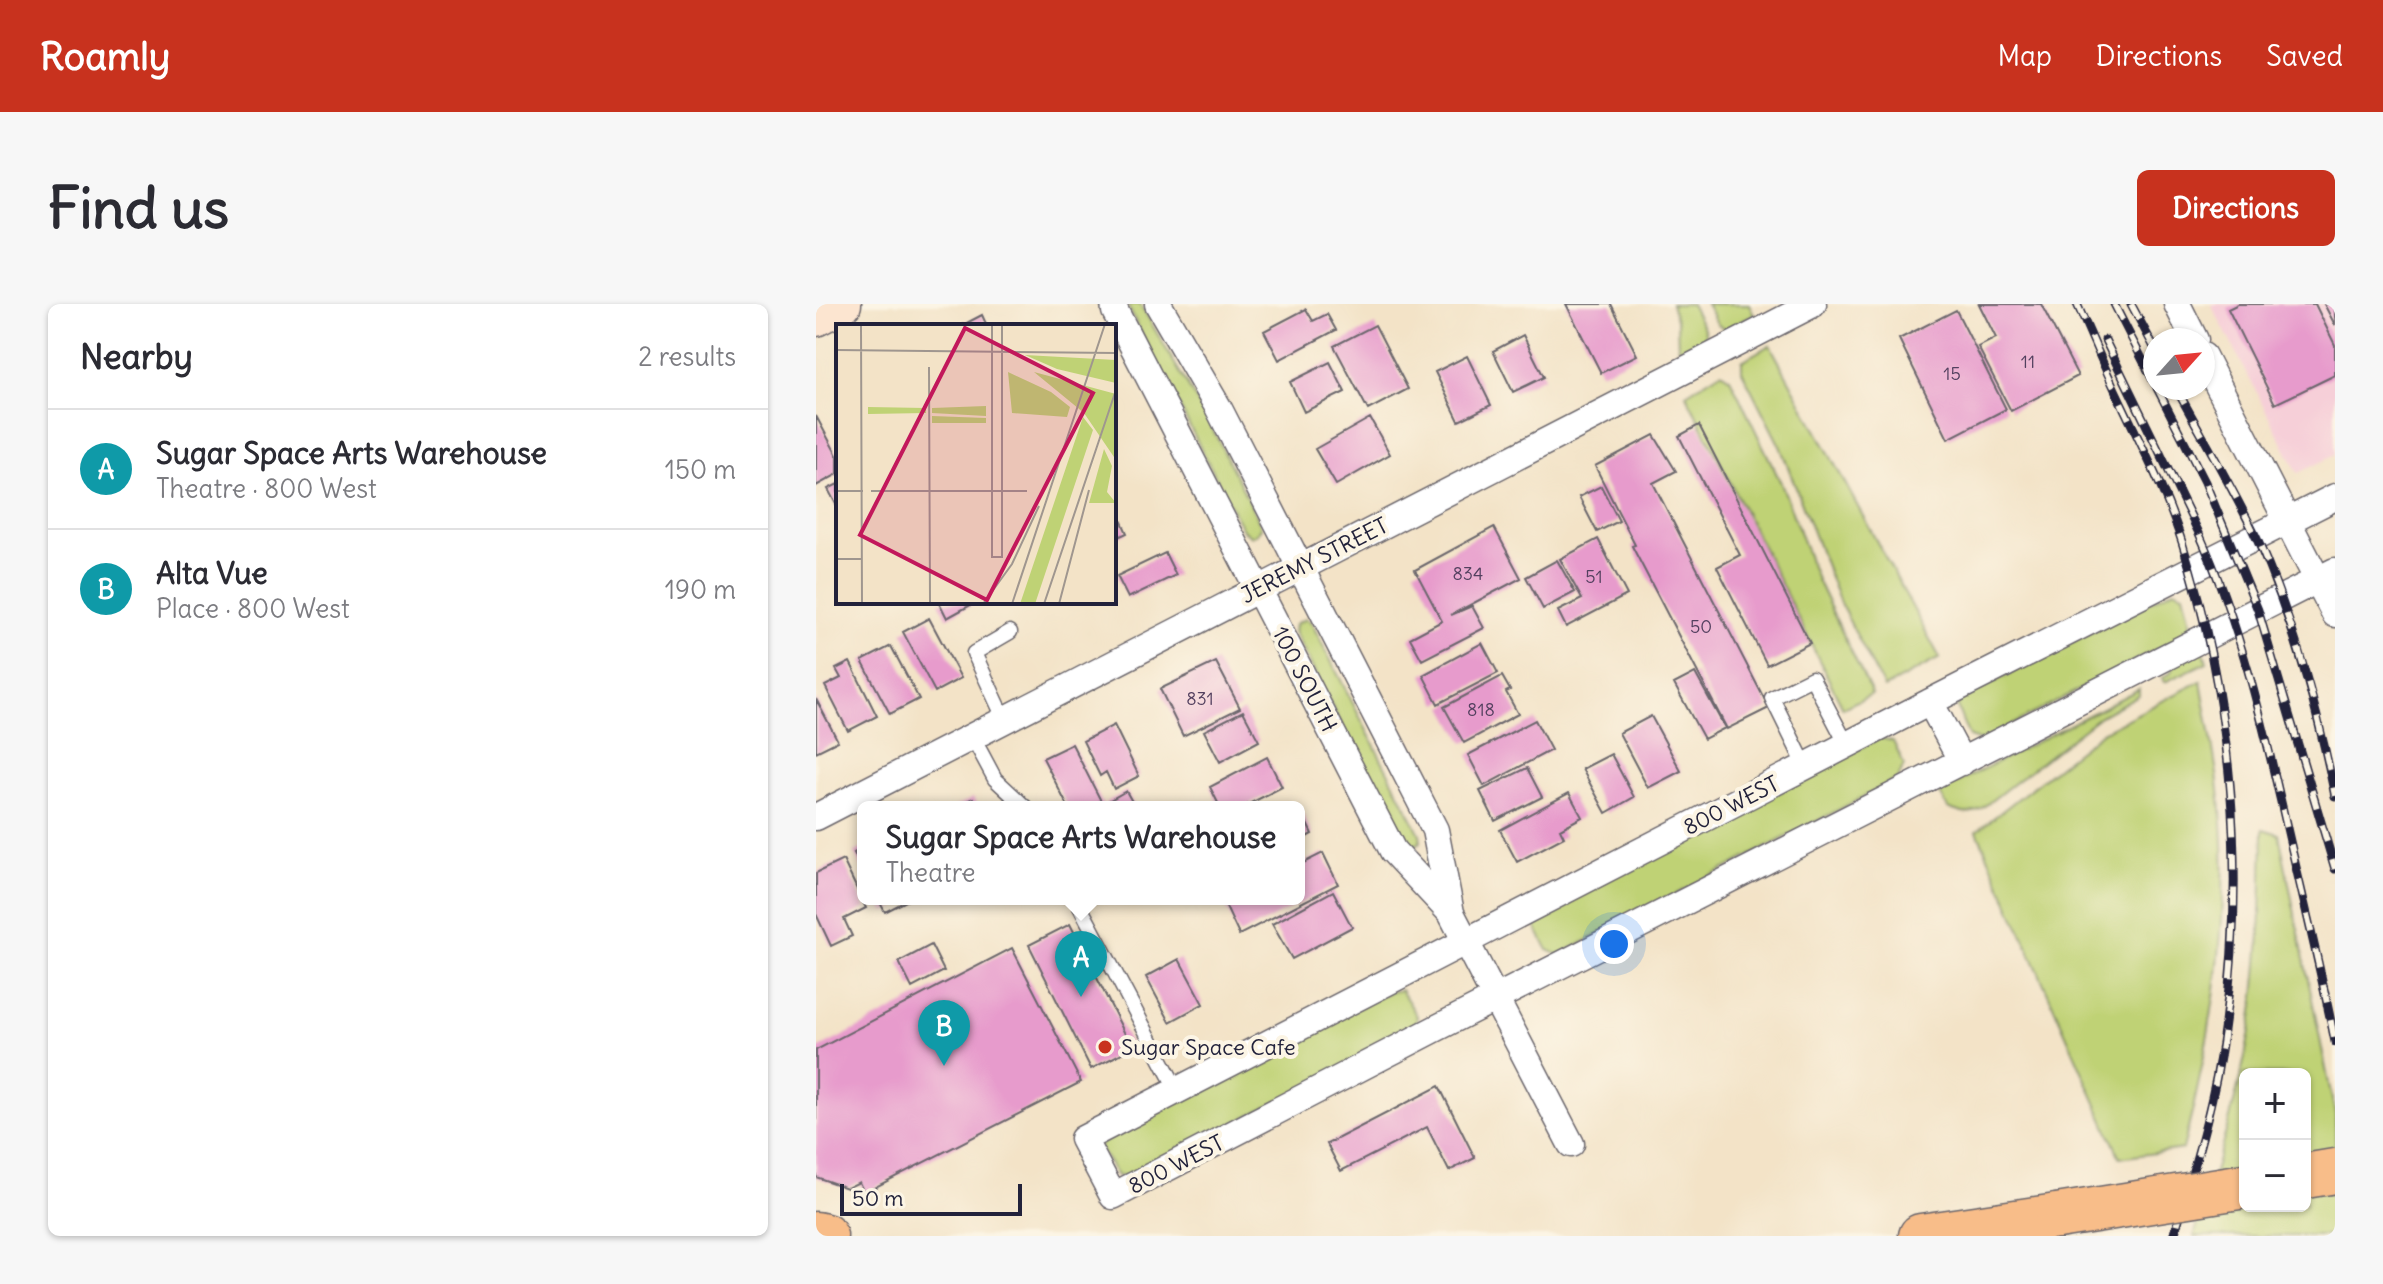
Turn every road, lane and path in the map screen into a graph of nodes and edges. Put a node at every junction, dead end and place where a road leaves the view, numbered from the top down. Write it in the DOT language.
graph roads {
  1 [pos="843,304"];
  2 [pos="1114,304"];
  3 [pos="1158,304"];
  4 [pos="1813,304"];
  5 [pos="2177,304"];
  6 [pos="816,318"];
  7 [pos="2189,328"];
  8 [pos="2215,380"];
  9 [pos="2335,497"];
  10 [pos="2287,522"];
  11 [pos="1301,567"];
  12 [pos="2326,576"];
  13 [pos="1259,589"];
  14 [pos="2335,614"];
  15 [pos="1010,632"];
  16 [pos="1930,702"];
  17 [pos="1005,720"];
  18 [pos="972,736"];
  19 [pos="1847,745"];
  20 [pos="1962,762"];
  21 [pos="1806,767"];
  22 [pos="1019,801"];
  23 [pos="816,817"];
  24 [pos="1079,905"];
  25 [pos="1451,913"];
  26 [pos="1465,941"];
  27 [pos="1496,999"];
  28 [pos="1177,1090"];
  29 [pos="1571,1144"];
  30 [pos="2335,1171"];
  31 [pos="2311,1175"];
  32 [pos="2239,1187"];
  33 [pos="816,1234"];
  34 [pos="825,1236"];
  35 [pos="1921,1236"];
  1 -- 6 [label="main road"];
  2 -- 13 [label="street, 100 SOUTH"];
  3 -- 11 [label="street, 100 SOUTH"];
  4 -- 11 [label="street, JEREMY STREET"];
  5 -- 7 [label="street"];
  8 -- 10 [label="street"];
  9 -- 10 [label="street, 800 WEST"];
  10 -- 12 [label="street"];
  10 -- 16 [label="street, 800 WEST"];
  11 -- 13 [label="street, JEREMY STREET"];
  11 -- 25 [label="street, 100 SOUTH"];
  12 -- 14 [label="street"];
  12 -- 20 [label="street, 800 WEST"];
  13 -- 17 [label="street, JEREMY STREET"];
  13 -- 25 [label="street, 100 SOUTH"];
  15 -- 17 [label="lane"];
  16 -- 19 [label="street, 800 WEST"];
  16 -- 20 [label="street"];
  17 -- 18 [label="street, JEREMY STREET"];
  18 -- 22 [label="lane"];
  18 -- 23 [label="street, JEREMY STREET"];
  19 -- 21 [label="street, 800 WEST"];
  19 -- 21 [label="lane"];
  20 -- 27 [label="street, 800 WEST"];
  21 -- 26 [label="street, 800 WEST"];
  24 -- 28 [label="lane"];
  25 -- 26 [label="street, 100 SOUTH"];
  26 -- 27 [label="street, 100 SOUTH"];
  26 -- 28 [label="street, 800 WEST"];
  27 -- 28 [label="street, 800 WEST"];
  27 -- 29 [label="street, 100 SOUTH"];
  30 -- 31 [label="highway"];
  32 -- 35 [label="highway, bridge"];
  33 -- 34 [label="highway"];
}
